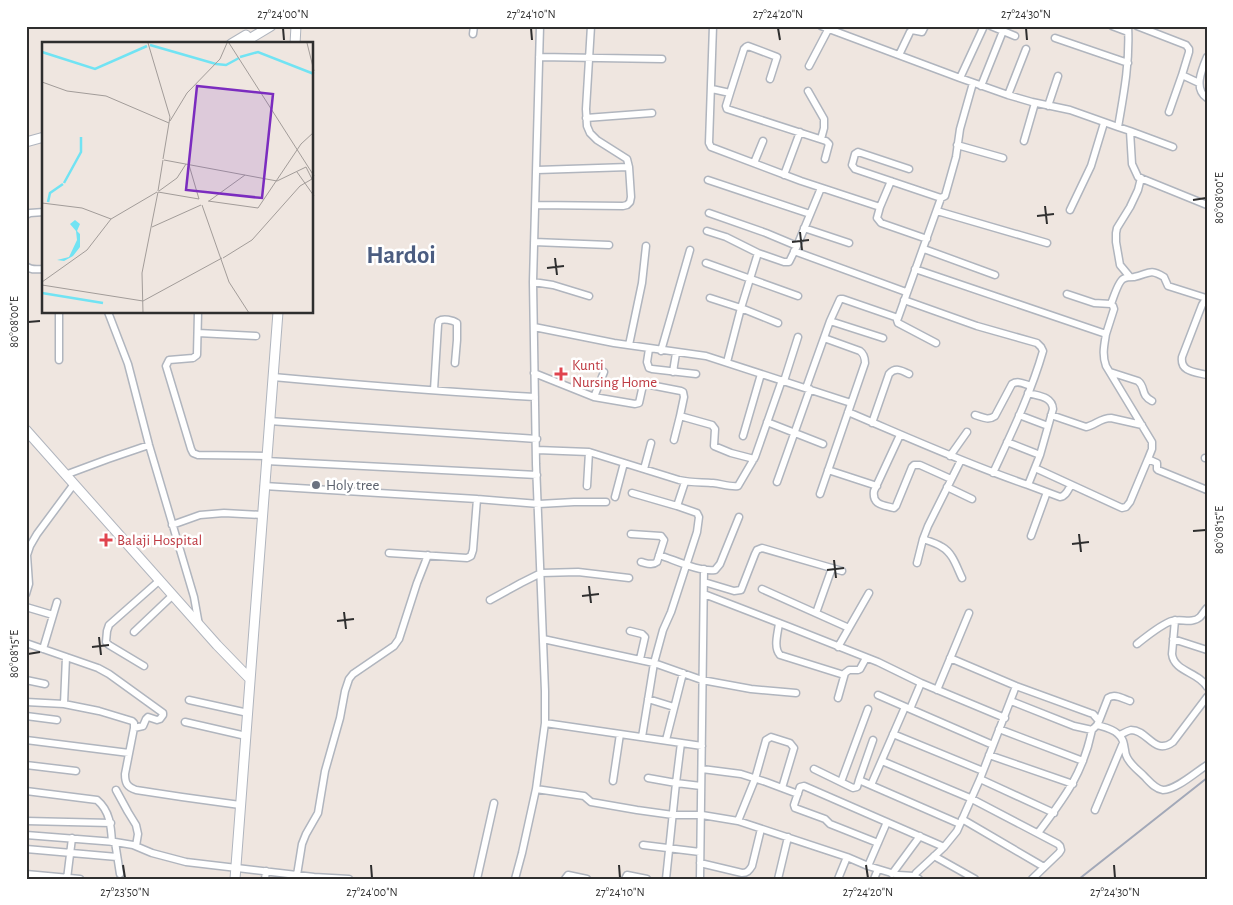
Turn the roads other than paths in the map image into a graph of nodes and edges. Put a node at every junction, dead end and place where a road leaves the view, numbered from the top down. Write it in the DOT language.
graph roads {
  1 [pos="259,26"];
  2 [pos="271,26"];
  3 [pos="296,26"];
  4 [pos="474,26"];
  5 [pos="540,26"];
  6 [pos="591,26"];
  7 [pos="713,26"];
  8 [pos="821,26"];
  9 [pos="926,26"];
  10 [pos="984,26"];
  11 [pos="991,26"];
  12 [pos="1112,26"];
  13 [pos="1137,26"];
  14 [pos="829,28"];
  15 [pos="1128,29"];
  16 [pos="1003,31"];
  17 [pos="473,34"];
  18 [pos="1015,36"];
  19 [pos="1055,38"];
  20 [pos="234,42"];
  21 [pos="244,42"];
  22 [pos="295,42"];
  23 [pos="1026,49"];
  24 [pos="899,56"];
  25 [pos="539,57"];
  26 [pos="590,58"];
  27 [pos="662,59"];
  28 [pos="1206,60"];
  29 [pos="1128,63"];
  30 [pos="809,66"];
  31 [pos="1058,76"];
  32 [pos="1182,76"];
  33 [pos="960,78"];
  34 [pos="770,79"];
  35 [pos="973,83"];
  36 [pos="1200,84"];
  37 [pos="981,86"];
  38 [pos="712,89"];
  39 [pos="808,91"];
  40 [pos="730,93"];
  41 [pos="1008,95"];
  42 [pos="1207,98"];
  43 [pos="1035,103"];
  44 [pos="1048,106"];
  45 [pos="1170,112"];
  46 [pos="652,113"];
  47 [pos="586,118"];
  48 [pos="1104,123"];
  49 [pos="1118,127"];
  50 [pos="1130,131"];
  51 [pos="42,132"];
  52 [pos="800,132"];
  53 [pos="26,136"];
  54 [pos="42,138"];
  55 [pos="821,139"];
  56 [pos="762,141"];
  57 [pos="1024,141"];
  58 [pos="26,142"];
  59 [pos="957,145"];
  60 [pos="1173,147"];
  61 [pos="1003,158"];
  62 [pos="825,159"];
  63 [pos="754,163"];
  64 [pos="629,167"];
  65 [pos="909,169"];
  66 [pos="536,170"];
  67 [pos="784,175"];
  68 [pos="1141,178"];
  69 [pos="708,180"];
  70 [pos="891,181"];
  71 [pos="821,188"];
  72 [pos="941,198"];
  73 [pos="536,205"];
  74 [pos="1207,205"];
  75 [pos="880,208"];
  76 [pos="1070,210"];
  77 [pos="937,211"];
  78 [pos="42,212"];
  79 [pos="709,213"];
  80 [pos="810,214"];
  81 [pos="26,215"];
  82 [pos="804,228"];
  83 [pos="707,232"];
  84 [pos="927,239"];
  85 [pos="534,242"];
  86 [pos="848,243"];
  87 [pos="1047,243"];
  88 [pos="609,245"];
  89 [pos="646,246"];
  90 [pos="796,248"];
  91 [pos="924,249"];
  92 [pos="690,250"];
  93 [pos="758,253"];
  94 [pos="706,263"];
  95 [pos="26,266"];
  96 [pos="42,269"];
  97 [pos="915,270"];
  98 [pos="995,275"];
  99 [pos="1130,277"];
  100 [pos="750,279"];
  101 [pos="534,282"];
  102 [pos="906,292"];
  103 [pos="1067,294"];
  104 [pos="588,296"];
  105 [pos="798,296"];
  106 [pos="1206,297"];
  107 [pos="710,298"];
  108 [pos="904,300"];
  109 [pos="1111,304"];
  110 [pos="742,308"];
  111 [pos="59,314"];
  112 [pos="109,314"];
  113 [pos="198,314"];
  114 [pos="278,314"];
  115 [pos="898,318"];
  116 [pos="830,322"];
  117 [pos="778,323"];
  118 [pos="534,327"];
  119 [pos="198,333"];
  120 [pos="1106,334"];
  121 [pos="256,336"];
  122 [pos="798,337"];
  123 [pos="824,338"];
  124 [pos="883,338"];
  125 [pos="936,343"];
  126 [pos="629,346"];
  127 [pos="649,349"];
  128 [pos="661,351"];
  129 [pos="676,353"];
  130 [pos="59,360"];
  131 [pos="727,362"];
  132 [pos="455,363"];
  133 [pos="604,372"];
  134 [pos="673,372"];
  135 [pos="1110,372"];
  136 [pos="534,373"];
  137 [pos="696,374"];
  138 [pos="761,374"];
  139 [pos="909,374"];
  140 [pos="1207,375"];
  141 [pos="273,376"];
  142 [pos="783,380"];
  143 [pos="1031,386"];
  144 [pos="808,388"];
  145 [pos="434,390"];
  146 [pos="1028,393"];
  147 [pos="535,396"];
  148 [pos="594,397"];
  149 [pos="1152,401"];
  150 [pos="851,403"];
  151 [pos="848,412"];
  152 [pos="975,415"];
  153 [pos="1018,415"];
  154 [pos="1051,415"];
  155 [pos="680,416"];
  156 [pos="270,420"];
  157 [pos="767,422"];
  158 [pos="872,422"];
  159 [pos="1142,425"];
  160 [pos="1048,426"];
  161 [pos="26,430"];
  162 [pos="794,432"];
  163 [pos="967,432"];
  164 [pos="900,435"];
  165 [pos="743,436"];
  166 [pos="537,439"];
  167 [pos="674,440"];
  168 [pos="651,442"];
  169 [pos="1007,442"];
  170 [pos="823,444"];
  171 [pos="149,445"];
  172 [pos="536,450"];
  173 [pos="589,452"];
  174 [pos="1040,455"];
  175 [pos="950,456"];
  176 [pos="1148,458"];
  177 [pos="267,459"];
  178 [pos="754,459"];
  179 [pos="961,460"];
  180 [pos="624,463"];
  181 [pos="1035,468"];
  182 [pos="644,469"];
  183 [pos="828,470"];
  184 [pos="992,473"];
  185 [pos="65,475"];
  186 [pos="537,475"];
  187 [pos="951,479"];
  188 [pos="686,482"];
  189 [pos="777,482"];
  190 [pos="74,484"];
  191 [pos="1028,484"];
  192 [pos="1071,485"];
  193 [pos="264,486"];
  194 [pos="587,486"];
  195 [pos="876,486"];
  196 [pos="947,488"];
  197 [pos="1207,490"];
  198 [pos="1047,492"];
  199 [pos="632,493"];
  200 [pos="820,494"];
  201 [pos="615,497"];
  202 [pos="477,499"];
  203 [pos="972,499"];
  204 [pos="606,502"];
  205 [pos="538,504"];
  206 [pos="677,506"];
  207 [pos="262,515"];
  208 [pos="739,517"];
  209 [pos="172,525"];
  210 [pos="632,534"];
  211 [pos="1031,536"];
  212 [pos="923,539"];
  213 [pos="389,553"];
  214 [pos="428,555"];
  215 [pos="659,555"];
  216 [pos="641,562"];
  217 [pos="918,563"];
  218 [pos="686,564"];
  219 [pos="701,568"];
  220 [pos="832,568"];
  221 [pos="842,571"];
  222 [pos="541,573"];
  223 [pos="629,578"];
  224 [pos="962,578"];
  225 [pos="160,580"];
  226 [pos="704,582"];
  227 [pos="762,589"];
  228 [pos="869,593"];
  229 [pos="26,594"];
  230 [pos="704,594"];
  231 [pos="173,595"];
  232 [pos="490,600"];
  233 [pos="56,602"];
  234 [pos="26,608"];
  235 [pos="1207,608"];
  236 [pos="816,613"];
  237 [pos="968,613"];
  238 [pos="53,616"];
  239 [pos="1175,620"];
  240 [pos="779,623"];
  241 [pos="199,624"];
  242 [pos="849,628"];
  243 [pos="630,631"];
  244 [pos="134,632"];
  245 [pos="543,639"];
  246 [pos="1173,639"];
  247 [pos="26,642"];
  248 [pos="1136,644"];
  249 [pos="838,647"];
  250 [pos="42,649"];
  251 [pos="1207,650"];
  252 [pos="66,657"];
  253 [pos="866,658"];
  254 [pos="950,658"];
  255 [pos="640,659"];
  256 [pos="654,663"];
  257 [pos="144,666"];
  258 [pos="683,673"];
  259 [pos="844,675"];
  260 [pos="250,679"];
  261 [pos="26,680"];
  262 [pos="702,680"];
  263 [pos="921,683"];
  264 [pos="45,684"];
  265 [pos="1016,686"];
  266 [pos="1207,687"];
  267 [pos="937,690"];
  268 [pos="796,693"];
  269 [pos="878,695"];
  270 [pos="1207,697"];
  271 [pos="838,698"];
  272 [pos="188,700"];
  273 [pos="648,700"];
  274 [pos="1011,701"];
  275 [pos="1130,701"];
  276 [pos="26,702"];
  277 [pos="64,704"];
  278 [pos="674,707"];
  279 [pos="907,708"];
  280 [pos="868,709"];
  281 [pos="248,713"];
  282 [pos="26,716"];
  283 [pos="1005,718"];
  284 [pos="57,720"];
  285 [pos="185,722"];
  286 [pos="545,723"];
  287 [pos="1096,726"];
  288 [pos="134,728"];
  289 [pos="1000,729"];
  290 [pos="620,734"];
  291 [pos="893,734"];
  292 [pos="1120,735"];
  293 [pos="246,736"];
  294 [pos="642,737"];
  295 [pos="26,740"];
  296 [pos="666,740"];
  297 [pos="873,740"];
  298 [pos="681,742"];
  299 [pos="1123,742"];
  300 [pos="993,745"];
  301 [pos="702,746"];
  302 [pos="128,753"];
  303 [pos="989,755"];
  304 [pos="882,761"];
  305 [pos="1083,761"];
  306 [pos="26,765"];
  307 [pos="1207,765"];
  308 [pos="702,769"];
  309 [pos="814,769"];
  310 [pos="76,771"];
  311 [pos="983,771"];
  312 [pos="648,778"];
  313 [pos="755,779"];
  314 [pos="980,779"];
  315 [pos="859,780"];
  316 [pos="613,781"];
  317 [pos="841,782"];
  318 [pos="676,783"];
  319 [pos="1073,784"];
  320 [pos="870,785"];
  321 [pos="701,786"];
  322 [pos="782,788"];
  323 [pos="536,789"];
  324 [pos="116,790"];
  325 [pos="26,791"];
  326 [pos="798,794"];
  327 [pos="970,798"];
  328 [pos="494,803"];
  329 [pos="240,805"];
  330 [pos="1095,810"];
  331 [pos="1054,813"];
  332 [pos="673,815"];
  333 [pos="699,815"];
  334 [pos="738,820"];
  335 [pos="26,821"];
  336 [pos="961,821"];
  337 [pos="887,822"];
  338 [pos="111,823"];
  339 [pos="762,829"];
  340 [pos="1038,833"];
  341 [pos="26,835"];
  342 [pos="920,836"];
  343 [pos="788,837"];
  344 [pos="72,838"];
  345 [pos="113,842"];
  346 [pos="878,843"];
  347 [pos="643,845"];
  348 [pos="136,846"];
  349 [pos="944,847"];
  350 [pos="26,849"];
  351 [pos="669,849"];
  352 [pos="700,852"];
  353 [pos="71,854"];
  354 [pos="934,856"];
  355 [pos="117,857"];
  356 [pos="847,857"];
  357 [pos="700,864"];
  358 [pos="868,866"];
  359 [pos="1044,867"];
  360 [pos="236,869"];
  361 [pos="878,869"];
  362 [pos="266,871"];
  363 [pos="26,874"];
  364 [pos="120,874"];
  365 [pos="297,874"];
  366 [pos="892,874"];
  367 [pos="67,878"];
  368 [pos="314,878"];
  369 [pos="915,878"];
  370 [pos="80,879"];
  371 [pos="235,879"];
  372 [pos="265,879"];
  373 [pos="348,879"];
  374 [pos="477,879"];
  375 [pos="514,879"];
  376 [pos="565,879"];
  377 [pos="587,879"];
  378 [pos="625,879"];
  379 [pos="647,879"];
  380 [pos="666,879"];
  381 [pos="700,879"];
  382 [pos="778,879"];
  383 [pos="838,879"];
  384 [pos="874,879"];
  385 [pos="976,879"];
  386 [pos="1032,879"];
  1 -- 20 [label="street"];
  2 -- 21 [label="street"];
  3 -- 22 [label="street"];
  4 -- 17 [label="street"];
  5 -- 25 [label="street"];
  6 -- 26 [label="street"];
  7 -- 38 [label="street"];
  8 -- 14 [label="street"];
  9 -- 24 [label="street"];
  10 -- 33 [label="street"];
  11 -- 16 [label="street"];
  12 -- 15 [label="street"];
  13 -- 32 [label="street"];
  14 -- 24 [label="street"];
  14 -- 30 [label="street"];
  15 -- 29 [label="street"];
  16 -- 18 [label="street"];
  16 -- 37 [label="street"];
  19 -- 29 [label="street"];
  23 -- 41 [label="street"];
  24 -- 33 [label="street"];
  25 -- 26 [label="street"];
  25 -- 66 [label="street"];
  26 -- 27 [label="street"];
  26 -- 47 [label="street"];
  28 -- 36 [label="street"];
  29 -- 49 [label="street"];
  31 -- 44 [label="street"];
  32 -- 36 [label="street"];
  32 -- 45 [label="street"];
  33 -- 35 [label="street"];
  34 -- 40 [label="street"];
  35 -- 37 [label="street"];
  35 -- 59 [label="street"];
  36 -- 42 [label="street"];
  37 -- 41 [label="street"];
  38 -- 40 [label="street"];
  38 -- 63 [label="street"];
  39 -- 55 [label="street"];
  40 -- 52 [label="street"];
  41 -- 43 [label="street"];
  43 -- 44 [label="street"];
  43 -- 57 [label="street"];
  44 -- 48 [label="street"];
  46 -- 47 [label="street"];
  47 -- 64 [label="street"];
  48 -- 49 [label="street"];
  48 -- 76 [label="street"];
  49 -- 50 [label="street"];
  50 -- 60 [label="street"];
  50 -- 68 [label="street"];
  51 -- 53 [label="street"];
  52 -- 55 [label="street"];
  52 -- 67 [label="street"];
  54 -- 58 [label="street"];
  55 -- 62 [label="street"];
  56 -- 63 [label="street"];
  59 -- 61 [label="street"];
  59 -- 72 [label="street"];
  63 -- 67 [label="street"];
  64 -- 66 [label="street"];
  64 -- 73 [label="street"];
  65 -- 70 [label="street"];
  66 -- 73 [label="street"];
  67 -- 71 [label="street"];
  68 -- 74 [label="street"];
  68 -- 99 [label="street"];
  69 -- 80 [label="street"];
  70 -- 72 [label="street"];
  70 -- 75 [label="street"];
  71 -- 75 [label="street"];
  71 -- 80 [label="street"];
  72 -- 77 [label="street"];
  73 -- 85 [label="street"];
  75 -- 84 [label="street"];
  77 -- 84 [label="street"];
  77 -- 87 [label="street"];
  78 -- 81 [label="street"];
  79 -- 90 [label="street"];
  80 -- 82 [label="street"];
  82 -- 86 [label="street"];
  82 -- 90 [label="street"];
  83 -- 93 [label="street"];
  84 -- 91 [label="street"];
  85 -- 88 [label="street"];
  85 -- 101 [label="street"];
  89 -- 126 [label="street"];
  90 -- 93 [label="street"];
  90 -- 102 [label="street"];
  91 -- 97 [label="street"];
  91 -- 98 [label="street"];
  92 -- 128 [label="street"];
  93 -- 100 [label="street"];
  94 -- 100 [label="street"];
  95 -- 96 [label="street"];
  97 -- 102 [label="street"];
  97 -- 120 [label="street"];
  99 -- 106 [label="street"];
  99 -- 109 [label="street"];
  100 -- 105 [label="street"];
  100 -- 110 [label="street"];
  101 -- 104 [label="street"];
  101 -- 118 [label="street"];
  102 -- 108 [label="street"];
  103 -- 109 [label="street"];
  106 -- 140 [label="street"];
  107 -- 110 [label="street"];
  108 -- 115 [label="street"];
  108 -- 143 [label="street"];
  109 -- 120 [label="street"];
  110 -- 117 [label="street"];
  110 -- 131 [label="street"];
  111 -- 130 [label="street"];
  112 -- 171 [label="street"];
  113 -- 119 [label="street"];
  114 -- 141 [label="street"];
  115 -- 116 [label="street"];
  115 -- 125 [label="street"];
  116 -- 123 [label="street"];
  116 -- 124 [label="street"];
  118 -- 126 [label="street"];
  118 -- 136 [label="street"];
  119 -- 121 [label="street"];
  119 -- 177 [label="street"];
  120 -- 135 [label="street"];
  122 -- 142 [label="street"];
  123 -- 144 [label="street"];
  123 -- 150 [label="street"];
  126 -- 127 [label="street"];
  127 -- 128 [label="street"];
  127 -- 134 [label="street"];
  128 -- 129 [label="street"];
  129 -- 131 [label="street"];
  129 -- 134 [label="street"];
  131 -- 138 [label="street"];
  132 -- 145 [label="street"];
  133 -- 148 [label="street"];
  134 -- 137 [label="street"];
  135 -- 149 [label="street"];
  135 -- 159 [label="street"];
  136 -- 147 [label="street"];
  136 -- 148 [label="street"];
  138 -- 142 [label="street"];
  138 -- 165 [label="street"];
  139 -- 158 [label="street"];
  141 -- 145 [label="street"];
  141 -- 156 [label="street"];
  142 -- 144 [label="street"];
  142 -- 157 [label="street"];
  143 -- 146 [label="street"];
  143 -- 152 [label="street"];
  144 -- 150 [label="street"];
  144 -- 162 [label="street"];
  145 -- 147 [label="street"];
  146 -- 153 [label="street"];
  146 -- 154 [label="street"];
  147 -- 166 [label="street"];
  148 -- 155 [label="street"];
  150 -- 151 [label="street"];
  151 -- 158 [label="street"];
  151 -- 183 [label="street"];
  153 -- 160 [label="street"];
  153 -- 169 [label="street"];
  154 -- 159 [label="street"];
  154 -- 160 [label="street"];
  155 -- 167 [label="street"];
  155 -- 178 [label="street"];
  156 -- 166 [label="street"];
  156 -- 177 [label="street"];
  157 -- 162 [label="street"];
  157 -- 178 [label="street"];
  158 -- 164 [label="street"];
  159 -- 176 [label="street"];
  160 -- 174 [label="street"];
  161 -- 185 [label="street"];
  162 -- 170 [label="street"];
  162 -- 189 [label="street"];
  163 -- 175 [label="street"];
  164 -- 175 [label="street"];
  164 -- 195 [label="street"];
  166 -- 172 [label="street"];
  168 -- 182 [label="street"];
  169 -- 174 [label="street"];
  169 -- 184 [label="street"];
  171 -- 185 [label="street"];
  171 -- 209 [label="street"];
  172 -- 173 [label="street"];
  172 -- 186 [label="street"];
  173 -- 180 [label="street"];
  173 -- 194 [label="street"];
  174 -- 181 [label="street"];
  175 -- 179 [label="street"];
  176 -- 192 [label="street"];
  176 -- 197 [label="street"];
  177 -- 186 [label="street"];
  177 -- 193 [label="street"];
  178 -- 188 [label="street"];
  179 -- 184 [label="street"];
  179 -- 187 [label="street"];
  180 -- 182 [label="street"];
  180 -- 201 [label="street"];
  181 -- 191 [label="street"];
  181 -- 192 [label="street"];
  182 -- 188 [label="street"];
  183 -- 195 [label="street"];
  183 -- 200 [label="street"];
  184 -- 191 [label="street"];
  185 -- 190 [label="street"];
  186 -- 205 [label="street"];
  187 -- 195 [label="street"];
  187 -- 196 [label="street"];
  188 -- 206 [label="street"];
  190 -- 225 [label="street"];
  190 -- 229 [label="street"];
  191 -- 198 [label="street"];
  192 -- 198 [label="street"];
  193 -- 202 [label="street"];
  193 -- 207 [label="street"];
  196 -- 203 [label="street"];
  196 -- 212 [label="street"];
  198 -- 211 [label="street"];
  199 -- 206 [label="street"];
  202 -- 205 [label="street"];
  202 -- 214 [label="street"];
  204 -- 205 [label="street"];
  205 -- 222 [label="street"];
  206 -- 218 [label="street"];
  207 -- 209 [label="street"];
  207 -- 260 [label="street"];
  208 -- 219 [label="street"];
  209 -- 241 [label="street"];
  210 -- 215 [label="street"];
  212 -- 217 [label="street"];
  212 -- 224 [label="street"];
  213 -- 214 [label="street"];
  214 -- 365 [label="street"];
  215 -- 216 [label="street"];
  215 -- 218 [label="street"];
  218 -- 219 [label="street"];
  218 -- 256 [label="street"];
  219 -- 226 [label="street"];
  220 -- 221 [label="street"];
  220 -- 226 [label="street"];
  220 -- 236 [label="street"];
  222 -- 223 [label="street"];
  222 -- 232 [label="street"];
  222 -- 245 [label="street"];
  225 -- 231 [label="street"];
  225 -- 257 [label="street"];
  226 -- 230 [label="street"];
  227 -- 236 [label="street"];
  228 -- 242 [label="street"];
  230 -- 240 [label="street"];
  230 -- 262 [label="street"];
  231 -- 241 [label="street"];
  231 -- 244 [label="street"];
  233 -- 238 [label="street"];
  234 -- 238 [label="street"];
  235 -- 239 [label="street"];
  236 -- 242 [label="street"];
  237 -- 254 [label="street"];
  238 -- 250 [label="street"];
  239 -- 246 [label="street"];
  239 -- 248 [label="street"];
  240 -- 249 [label="street"];
  240 -- 259 [label="street"];
  241 -- 260 [label="street"];
  242 -- 249 [label="street"];
  243 -- 255 [label="street"];
  245 -- 255 [label="street"];
  245 -- 286 [label="street"];
  246 -- 251 [label="street"];
  246 -- 266 [label="street"];
  247 -- 250 [label="street"];
  249 -- 253 [label="street"];
  250 -- 252 [label="street"];
  252 -- 277 [label="street"];
  252 -- 288 [label="street"];
  253 -- 259 [label="street"];
  253 -- 263 [label="street"];
  254 -- 265 [label="street"];
  254 -- 267 [label="street"];
  255 -- 256 [label="street"];
  256 -- 258 [label="street"];
  256 -- 273 [label="street"];
  258 -- 262 [label="street"];
  258 -- 278 [label="street"];
  259 -- 271 [label="street"];
  260 -- 281 [label="street"];
  261 -- 264 [label="street"];
  262 -- 268 [label="street"];
  262 -- 301 [label="street"];
  263 -- 267 [label="street"];
  263 -- 279 [label="street"];
  265 -- 274 [label="street"];
  265 -- 287 [label="street"];
  267 -- 283 [label="street"];
  269 -- 279 [label="street"];
  270 -- 292 [label="street"];
  272 -- 281 [label="street"];
  273 -- 278 [label="street"];
  273 -- 294 [label="street"];
  274 -- 283 [label="street"];
  274 -- 287 [label="street"];
  275 -- 287 [label="street"];
  276 -- 277 [label="street"];
  277 -- 288 [label="street"];
  278 -- 296 [label="street"];
  279 -- 291 [label="street"];
  279 -- 300 [label="street"];
  280 -- 317 [label="street"];
  281 -- 293 [label="street"];
  282 -- 284 [label="street"];
  283 -- 289 [label="street"];
  285 -- 293 [label="street"];
  286 -- 290 [label="street"];
  286 -- 323 [label="street"];
  287 -- 292 [label="street"];
  287 -- 305 [label="street"];
  288 -- 302 [label="street"];
  289 -- 300 [label="street"];
  289 -- 305 [label="street"];
  290 -- 294 [label="street"];
  290 -- 316 [label="street"];
  291 -- 304 [label="street"];
  291 -- 311 [label="street"];
  292 -- 299 [label="street"];
  293 -- 329 [label="street"];
  294 -- 296 [label="street"];
  295 -- 302 [label="street"];
  296 -- 298 [label="street"];
  297 -- 315 [label="street"];
  298 -- 301 [label="street"];
  298 -- 318 [label="street"];
  299 -- 307 [label="street"];
  299 -- 330 [label="street"];
  300 -- 303 [label="street"];
  301 -- 308 [label="street"];
  302 -- 329 [label="street"];
  303 -- 311 [label="street"];
  303 -- 319 [label="street"];
  304 -- 320 [label="street"];
  304 -- 327 [label="street"];
  305 -- 319 [label="street"];
  306 -- 310 [label="street"];
  308 -- 313 [label="street"];
  308 -- 321 [label="street"];
  309 -- 317 [label="street"];
  311 -- 314 [label="street"];
  312 -- 318 [label="street"];
  313 -- 322 [label="street"];
  313 -- 322 [label="street"];
  313 -- 334 [label="street"];
  314 -- 327 [label="street"];
  314 -- 331 [label="street"];
  315 -- 317 [label="street"];
  315 -- 320 [label="street"];
  318 -- 321 [label="street"];
  318 -- 332 [label="street"];
  319 -- 331 [label="street"];
  320 -- 336 [label="street"];
  321 -- 333 [label="street"];
  322 -- 326 [label="street"];
  323 -- 332 [label="street"];
  323 -- 375 [label="street"];
  324 -- 348 [label="street"];
  325 -- 338 [label="street"];
  326 -- 337 [label="street"];
  326 -- 346 [label="street"];
  327 -- 336 [label="street"];
  327 -- 340 [label="street"];
  328 -- 374 [label="street"];
  329 -- 360 [label="street"];
  331 -- 340 [label="street"];
  332 -- 333 [label="street"];
  332 -- 351 [label="street"];
  333 -- 334 [label="street"];
  333 -- 352 [label="street"];
  334 -- 339 [label="street"];
  335 -- 338 [label="street"];
  336 -- 349 [label="street"];
  336 -- 359 [label="street"];
  337 -- 342 [label="street"];
  337 -- 346 [label="street"];
  338 -- 345 [label="street"];
  339 -- 343 [label="street"];
  339 -- 357 [label="street"];
  340 -- 359 [label="street"];
  341 -- 344 [label="street"];
  342 -- 349 [label="street"];
  342 -- 366 [label="street"];
  343 -- 356 [label="street"];
  343 -- 382 [label="street"];
  344 -- 345 [label="street"];
  344 -- 353 [label="street"];
  345 -- 348 [label="street"];
  345 -- 355 [label="street"];
  346 -- 358 [label="street"];
  347 -- 351 [label="street"];
  348 -- 360 [label="street"];
  349 -- 354 [label="street"];
  350 -- 353 [label="street"];
  351 -- 352 [label="street"];
  351 -- 380 [label="street"];
  352 -- 357 [label="street"];
  353 -- 355 [label="street"];
  353 -- 367 [label="street"];
  354 -- 369 [label="street"];
  354 -- 385 [label="street"];
  355 -- 364 [label="street"];
  356 -- 358 [label="street"];
  356 -- 383 [label="street"];
  357 -- 381 [label="street"];
  358 -- 361 [label="street"];
  359 -- 386 [label="street"];
  360 -- 362 [label="street"];
  360 -- 371 [label="street"];
  361 -- 366 [label="street"];
  361 -- 384 [label="street"];
  362 -- 365 [label="street"];
  362 -- 372 [label="street"];
  363 -- 367 [label="street"];
  365 -- 368 [label="street"];
  366 -- 369 [label="street"];
  367 -- 370 [label="street"];
  368 -- 373 [label="street"];
  376 -- 377 [label="street"];
  378 -- 379 [label="street"];
}
